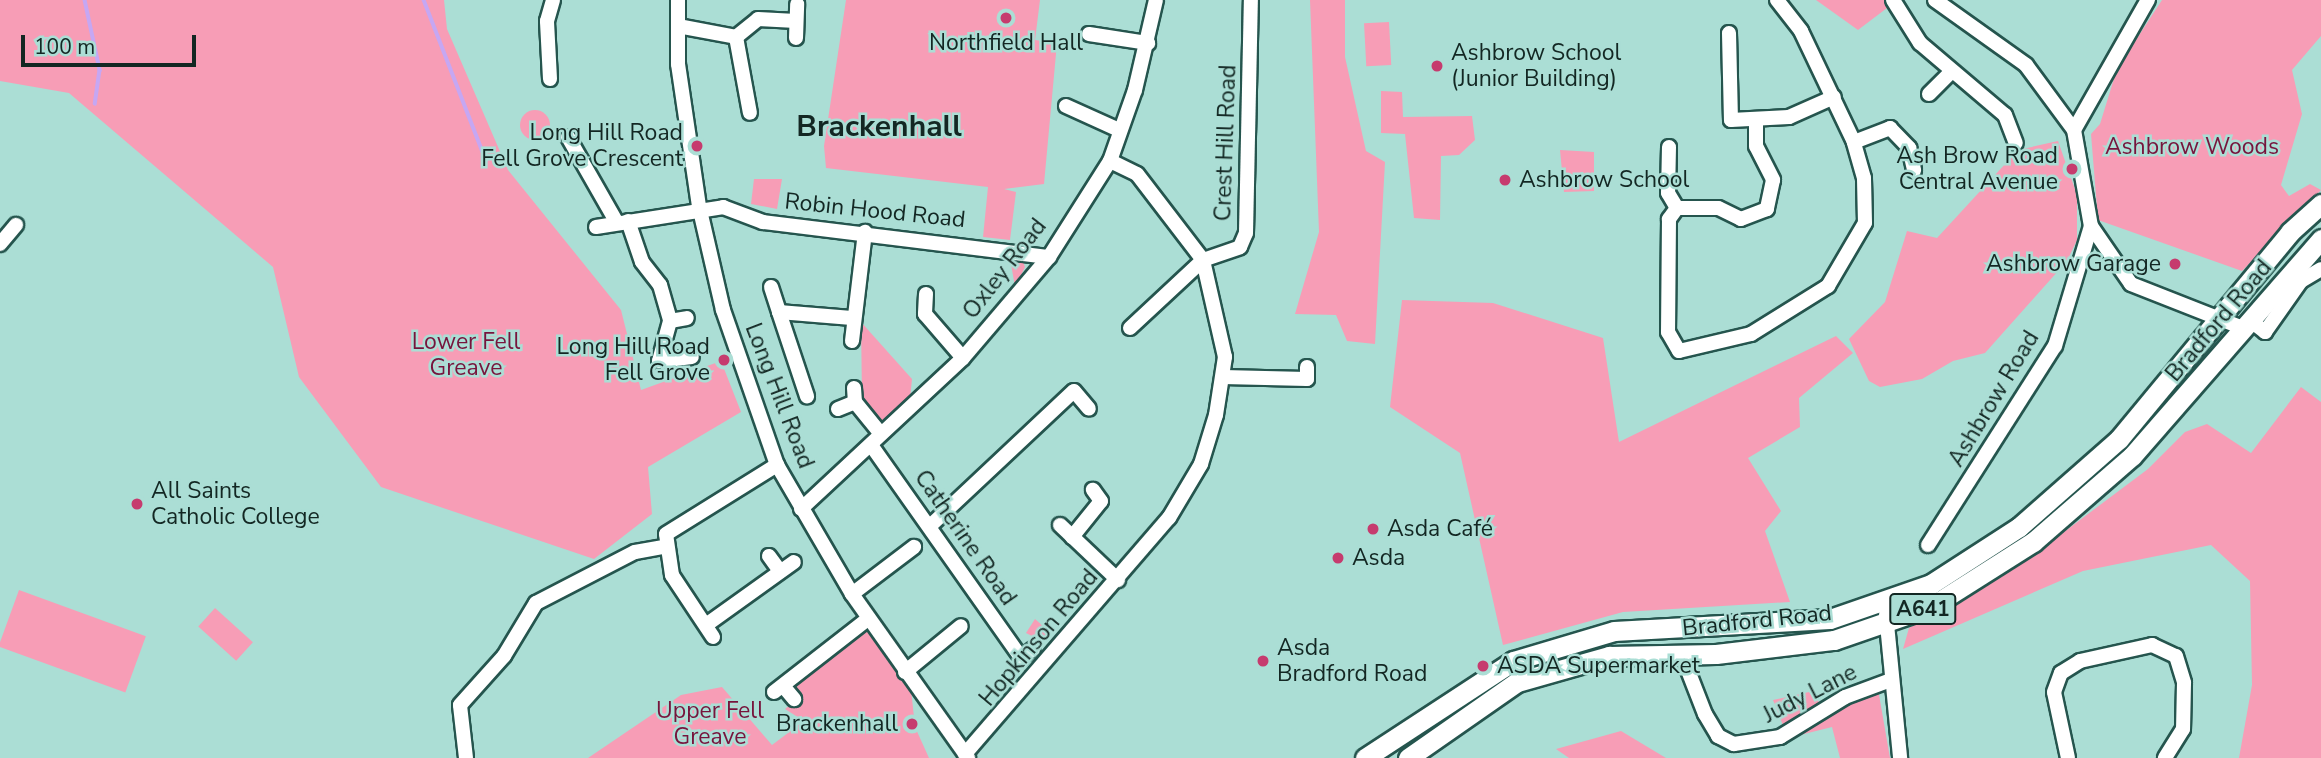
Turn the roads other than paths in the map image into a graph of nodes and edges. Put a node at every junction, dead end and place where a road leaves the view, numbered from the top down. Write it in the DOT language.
graph roads {
  1 [pos="553,0"];
  2 [pos="678,0"];
  3 [pos="1156,0"];
  4 [pos="1251,0"];
  5 [pos="1777,0"];
  6 [pos="1893,0"];
  7 [pos="1935,0"];
  8 [pos="2148,0"];
  9 [pos="797,4"];
  10 [pos="796,21"];
  11 [pos="678,26"];
  12 [pos="1729,33"];
  13 [pos="1089,34"];
  14 [pos="736,37"];
  15 [pos="796,38"];
  16 [pos="1148,43"];
  17 [pos="1951,72"];
  18 [pos="550,79"];
  19 [pos="1929,94"];
  20 [pos="1834,97"];
  21 [pos="1066,106"];
  22 [pos="750,113"];
  23 [pos="1756,121"];
  24 [pos="1119,130"];
  25 [pos="2074,130"];
  26 [pos="568,136"];
  27 [pos="1854,142"];
  28 [pos="2015,142"];
  29 [pos="1669,147"];
  30 [pos="1110,161"];
  31 [pos="1914,170"];
  32 [pos="2321,204"];
  33 [pos="699,206"];
  34 [pos="1677,208"];
  35 [pos="623,222"];
  36 [pos="16,225"];
  37 [pos="2091,226"];
  38 [pos="596,227"];
  39 [pos="865,232"];
  40 [pos="2318,243"];
  41 [pos="0,244"];
  42 [pos="1049,257"];
  43 [pos="1203,260"];
  44 [pos="2320,269"];
  45 [pos="771,287"];
  46 [pos="926,294"];
  47 [pos="779,313"];
  48 [pos="687,318"];
  49 [pos="852,318"];
  50 [pos="1133,318"];
  51 [pos="2221,320"];
  52 [pos="670,321"];
  53 [pos="2248,325"];
  54 [pos="852,341"];
  55 [pos="692,357"];
  56 [pos="963,358"];
  57 [pos="1223,377"];
  58 [pos="1307,379"];
  59 [pos="807,396"];
  60 [pos="838,409"];
  61 [pos="1089,409"];
  62 [pos="876,439"];
  63 [pos="777,466"];
  64 [pos="1093,490"];
  65 [pos="801,509"];
  66 [pos="1060,525"];
  67 [pos="930,526"];
  68 [pos="1072,537"];
  69 [pos="1928,545"];
  70 [pos="664,547"];
  71 [pos="914,547"];
  72 [pos="769,556"];
  73 [pos="794,562"];
  74 [pos="780,571"];
  75 [pos="1123,575"];
  76 [pos="852,594"];
  77 [pos="1886,602"];
  78 [pos="869,618"];
  79 [pos="1830,619"];
  80 [pos="1887,623"];
  81 [pos="957,635"];
  82 [pos="1833,640"];
  83 [pos="1682,654"];
  84 [pos="905,672"];
  85 [pos="1035,676"];
  86 [pos="1888,681"];
  87 [pos="794,699"];
  88 [pos="966,756"];
  89 [pos="466,758"];
  90 [pos="1365,758"];
  91 [pos="1408,758"];
  92 [pos="1900,758"];
  93 [pos="2067,758"];
  94 [pos="2165,758"];
  1 -- 18 [label="street"];
  2 -- 11 [label="street, Long Hill Road"];
  3 -- 16 [label="street, Oxley Road"];
  4 -- 43 [label="street, Crest Hill Road"];
  5 -- 20 [label="street"];
  6 -- 17 [label="street"];
  7 -- 25 [label="street, Ashbrow Road"];
  8 -- 25 [label="street"];
  9 -- 10 [label="street"];
  10 -- 14 [label="street"];
  10 -- 15 [label="street"];
  11 -- 14 [label="street"];
  11 -- 33 [label="street, Long Hill Road"];
  12 -- 23 [label="street"];
  13 -- 16 [label="street"];
  14 -- 22 [label="street"];
  16 -- 24 [label="street, Oxley Road"];
  17 -- 19 [label="street"];
  17 -- 28 [label="street"];
  20 -- 23 [label="street"];
  20 -- 27 [label="street"];
  21 -- 24 [label="street"];
  23 -- 34 [label="street"];
  24 -- 30 [label="street, Oxley Road"];
  25 -- 37 [label="street, Ashbrow Road"];
  26 -- 35 [label="street"];
  27 -- 31 [label="street"];
  27 -- 34 [label="street"];
  29 -- 34 [label="street"];
  30 -- 42 [label="street, Oxley Road"];
  30 -- 43 [label="street, Hopkinson Road"];
  32 -- 51 [label="main road, A641"];
  33 -- 35 [label="street, Robin Hood Road"];
  33 -- 39 [label="street, Robin Hood Road"];
  33 -- 63 [label="street, Long Hill Road"];
  35 -- 38 [label="street, Robin Hood Road"];
  35 -- 52 [label="street"];
  36 -- 41 [label="street"];
  37 -- 51 [label="street, Ashbrow Road"];
  37 -- 69 [label="street, Ashbrow Road"];
  39 -- 42 [label="street, Robin Hood Road"];
  39 -- 49 [label="street"];
  40 -- 44 [label="street"];
  40 -- 53 [label="main road, Bradford Road / A641"];
  42 -- 56 [label="street, Oxley Road"];
  43 -- 50 [label="street"];
  43 -- 57 [label="street, Hopkinson Road"];
  44 -- 53 [label="street"];
  45 -- 47 [label="street"];
  46 -- 56 [label="street"];
  47 -- 49 [label="street"];
  47 -- 59 [label="street"];
  48 -- 52 [label="street"];
  49 -- 54 [label="street"];
  51 -- 53 [label="street, Ashbrow Road"];
  51 -- 77 [label="main road, Bradford Road / A641"];
  52 -- 55 [label="street"];
  53 -- 80 [label="main road, Bradford Road / A641"];
  56 -- 62 [label="street, Oxley Road"];
  57 -- 58 [label="street"];
  57 -- 75 [label="street, Hopkinson Road"];
  60 -- 62 [label="street, Catherine Road"];
  61 -- 67 [label="street"];
  62 -- 65 [label="street, Oxley Road"];
  62 -- 67 [label="street, Catherine Road"];
  63 -- 65 [label="street, Long Hill Road"];
  63 -- 70 [label="street"];
  64 -- 68 [label="street"];
  65 -- 76 [label="street, Long Hill Road"];
  66 -- 68 [label="street"];
  67 -- 85 [label="street, Catherine Road"];
  68 -- 75 [label="street"];
  70 -- 74 [label="street"];
  70 -- 89 [label="street"];
  71 -- 76 [label="street"];
  72 -- 74 [label="street"];
  73 -- 74 [label="street"];
  75 -- 85 [label="street, Hopkinson Road"];
  76 -- 78 [label="street, Long Hill Road"];
  77 -- 79 [label="main road, Bradford Road / A641"];
  77 -- 80 [label="street"];
  78 -- 84 [label="street, Long Hill Road"];
  78 -- 87 [label="street"];
  79 -- 82 [label="main road"];
  79 -- 90 [label="main road, Bradford Road / A641"];
  80 -- 82 [label="main road, Bradford Road / A641"];
  80 -- 86 [label="street"];
  81 -- 84 [label="street"];
  82 -- 83 [label="main road, Bradford Road / A641"];
  83 -- 86 [label="street, Judy Lane"];
  83 -- 91 [label="main road, Bradford Road / A641"];
  84 -- 88 [label="street, Long Hill Road"];
  85 -- 88 [label="street, Hopkinson Road"];
  86 -- 92 [label="street"];
  93 -- 94 [label="street"];
}
